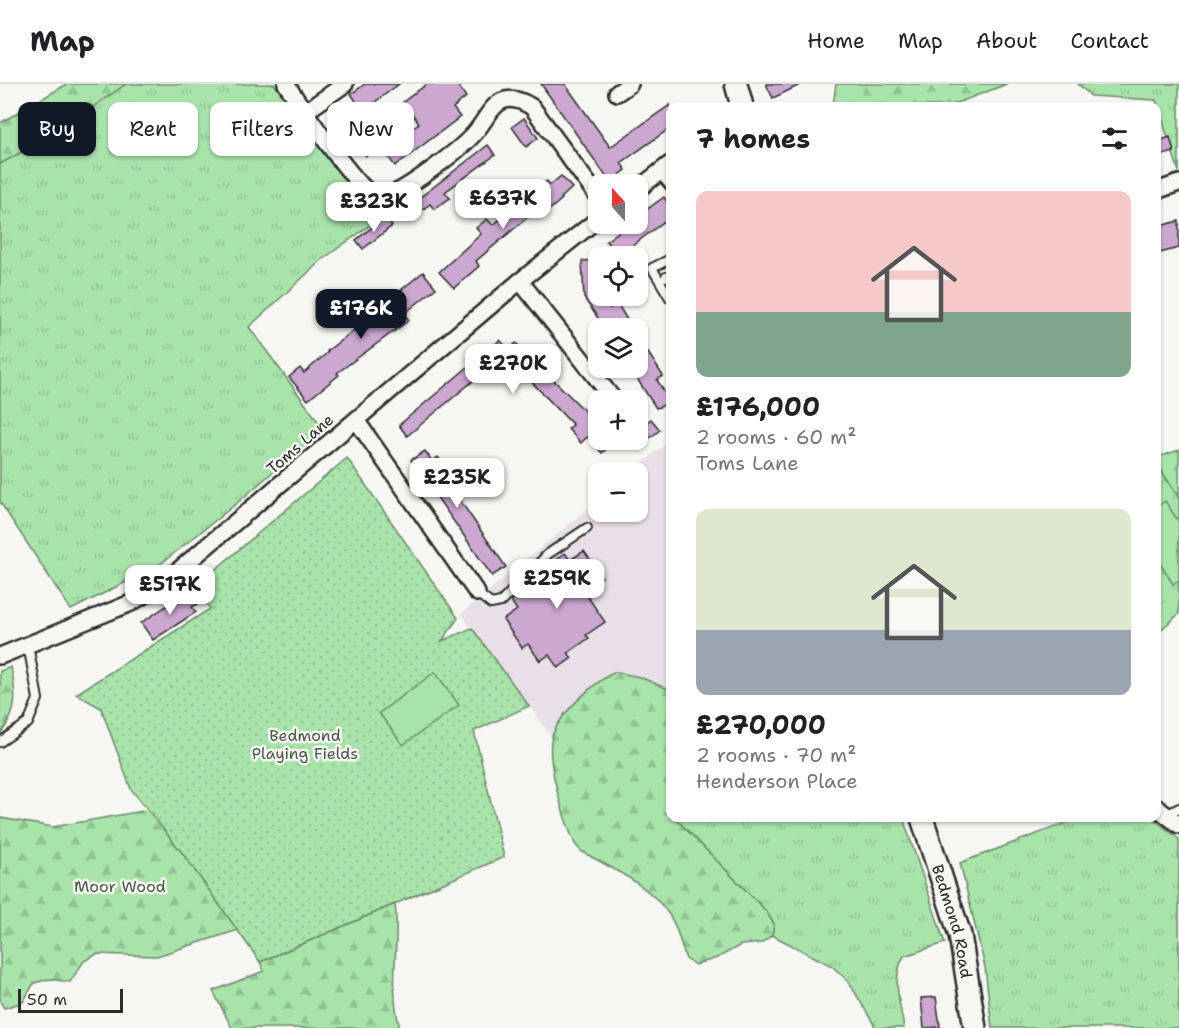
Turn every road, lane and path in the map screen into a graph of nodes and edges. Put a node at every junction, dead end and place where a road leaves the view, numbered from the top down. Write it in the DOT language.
graph roads {
  1 [pos="286,84"];
  2 [pos="345,84"];
  3 [pos="736,84"];
  4 [pos="504,90"];
  5 [pos="298,102"];
  6 [pos="741,102"];
  7 [pos="315,105"];
  8 [pos="315,125"];
  9 [pos="665,169"];
  10 [pos="648,182"];
  11 [pos="1179,183"];
  12 [pos="588,184"];
  13 [pos="1161,189"];
  14 [pos="588,227"];
  15 [pos="666,261"];
  16 [pos="520,281"];
  17 [pos="666,291"];
  18 [pos="606,390"];
  19 [pos="356,420"];
  20 [pos="587,528"];
  21 [pos="477,593"];
  22 [pos="28,645"];
  23 [pos="0,656"];
  24 [pos="0,742"];
  25 [pos="923,822"];
  26 [pos="975,1028"];
  1 -- 5 [label="street"];
  2 -- 7 [label="street"];
  3 -- 6 [label="street"];
  4 -- 8 [label="street"];
  4 -- 12 [label="street"];
  9 -- 10 [label="street"];
  11 -- 13 [label="street"];
  14 -- 16 [label="street, Toms Lane"];
  15 -- 17 [label="lane"];
  16 -- 18 [label="street"];
  16 -- 19 [label="street, Toms Lane"];
  19 -- 21 [label="street"];
  19 -- 22 [label="street, Toms Lane"];
  20 -- 21 [label="lane"];
  22 -- 23 [label="street, Toms Lane"];
  22 -- 24 [label="lane"];
  25 -- 26 [label="street, Bedmond Road"];
}
